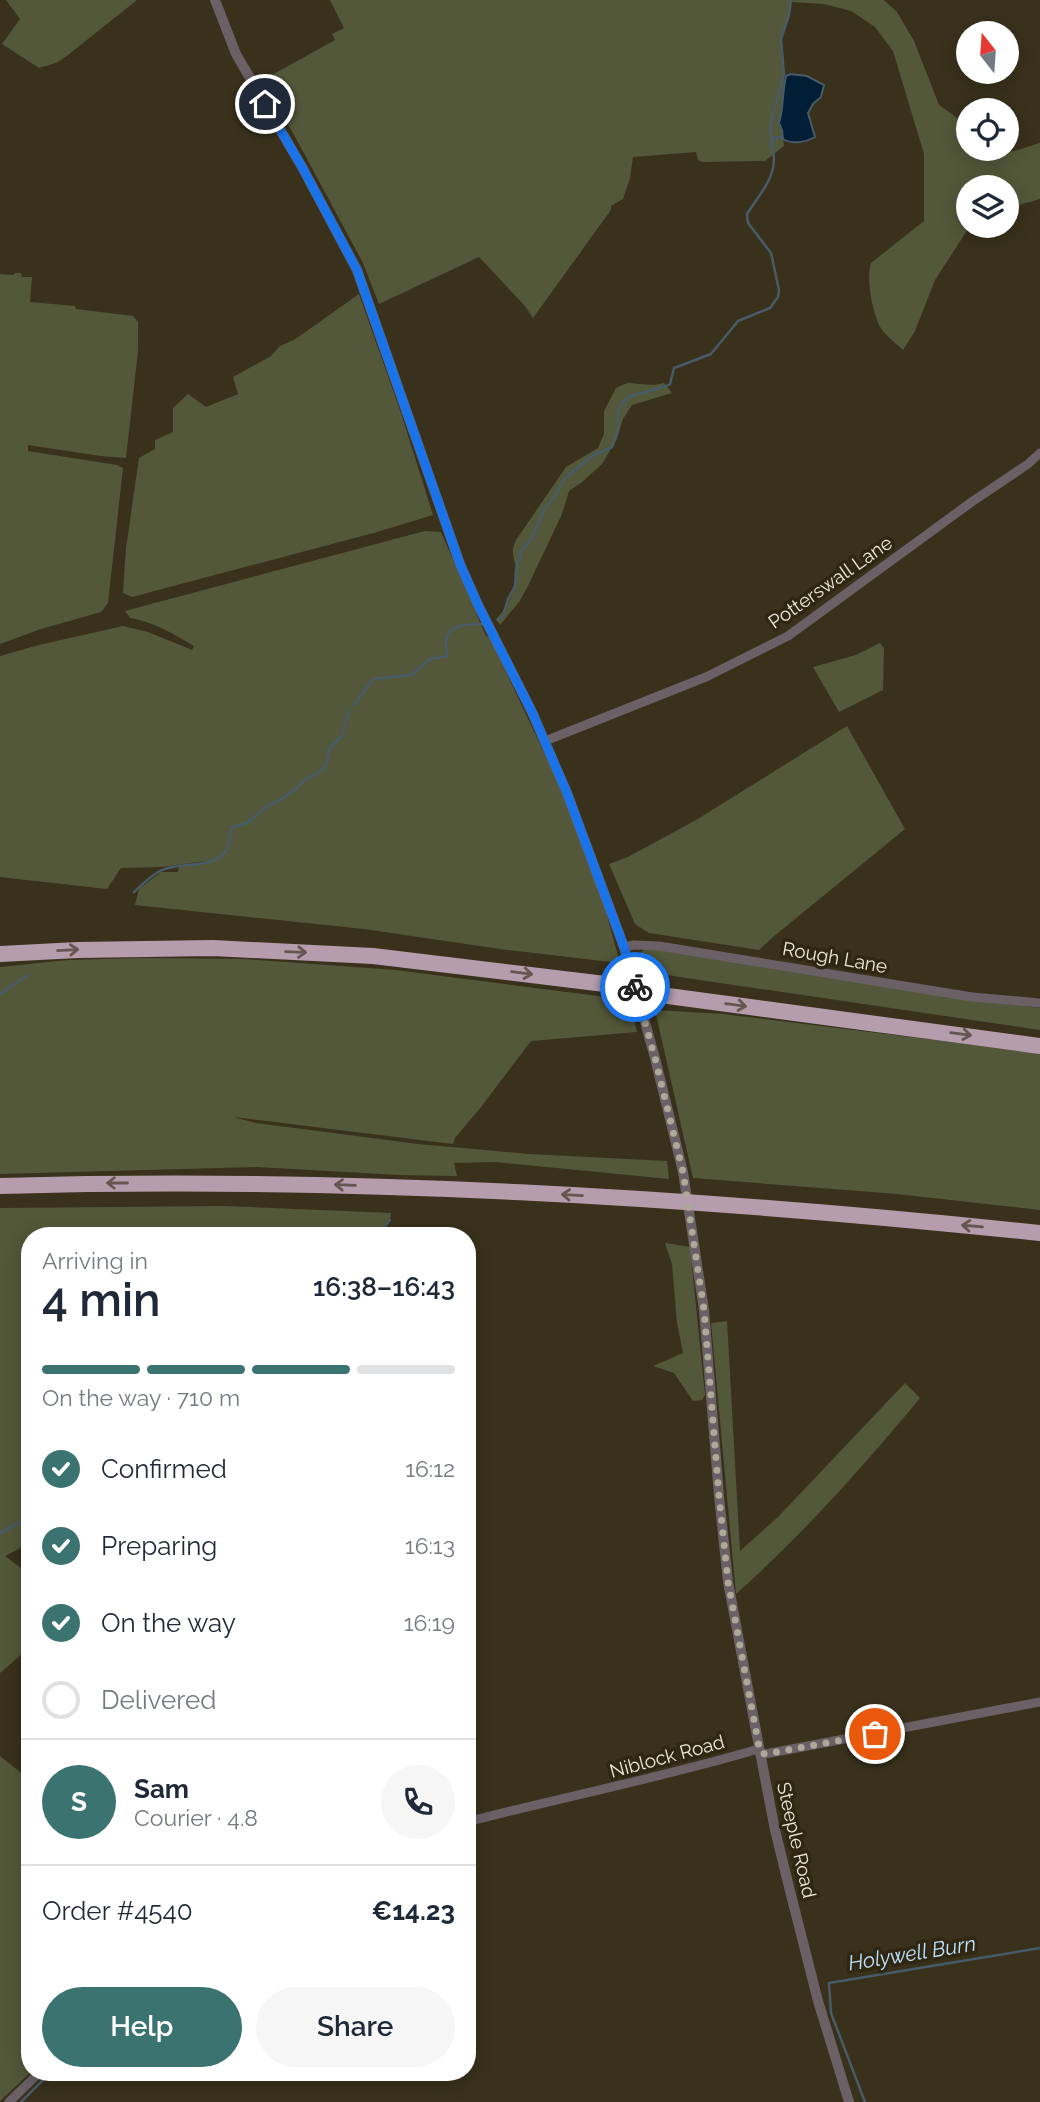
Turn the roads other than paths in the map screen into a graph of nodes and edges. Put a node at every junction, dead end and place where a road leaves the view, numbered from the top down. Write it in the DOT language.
graph roads {
  1 [pos="215,0"];
  2 [pos="1040,453"];
  3 [pos="545,741"];
  4 [pos="624,947"];
  5 [pos="0,954"];
  6 [pos="1040,1003"];
  7 [pos="1040,1046"];
  8 [pos="0,1186"];
  9 [pos="1040,1233"];
  10 [pos="1040,1702"];
  11 [pos="760,1752"];
  12 [pos="476,1820"];
  13 [pos="31,2081"];
  14 [pos="9,2102"];
  15 [pos="849,2102"];
  1 -- 3 [label="street, Steeple Road"];
  2 -- 3 [label="street, Potterswall Lane"];
  3 -- 4 [label="street, Steeple Road"];
  4 -- 6 [label="street, Rough Lane"];
  4 -- 11 [label="street, Steeple Road"];
  5 -- 7 [label="highway, one-way"];
  9 -- 8 [label="highway, one-way"];
  10 -- 11 [label="street, Niblock Road"];
  11 -- 12 [label="street, Niblock Road"];
  11 -- 15 [label="street, Steeple Road"];
  13 -- 14 [label="street"];
}
